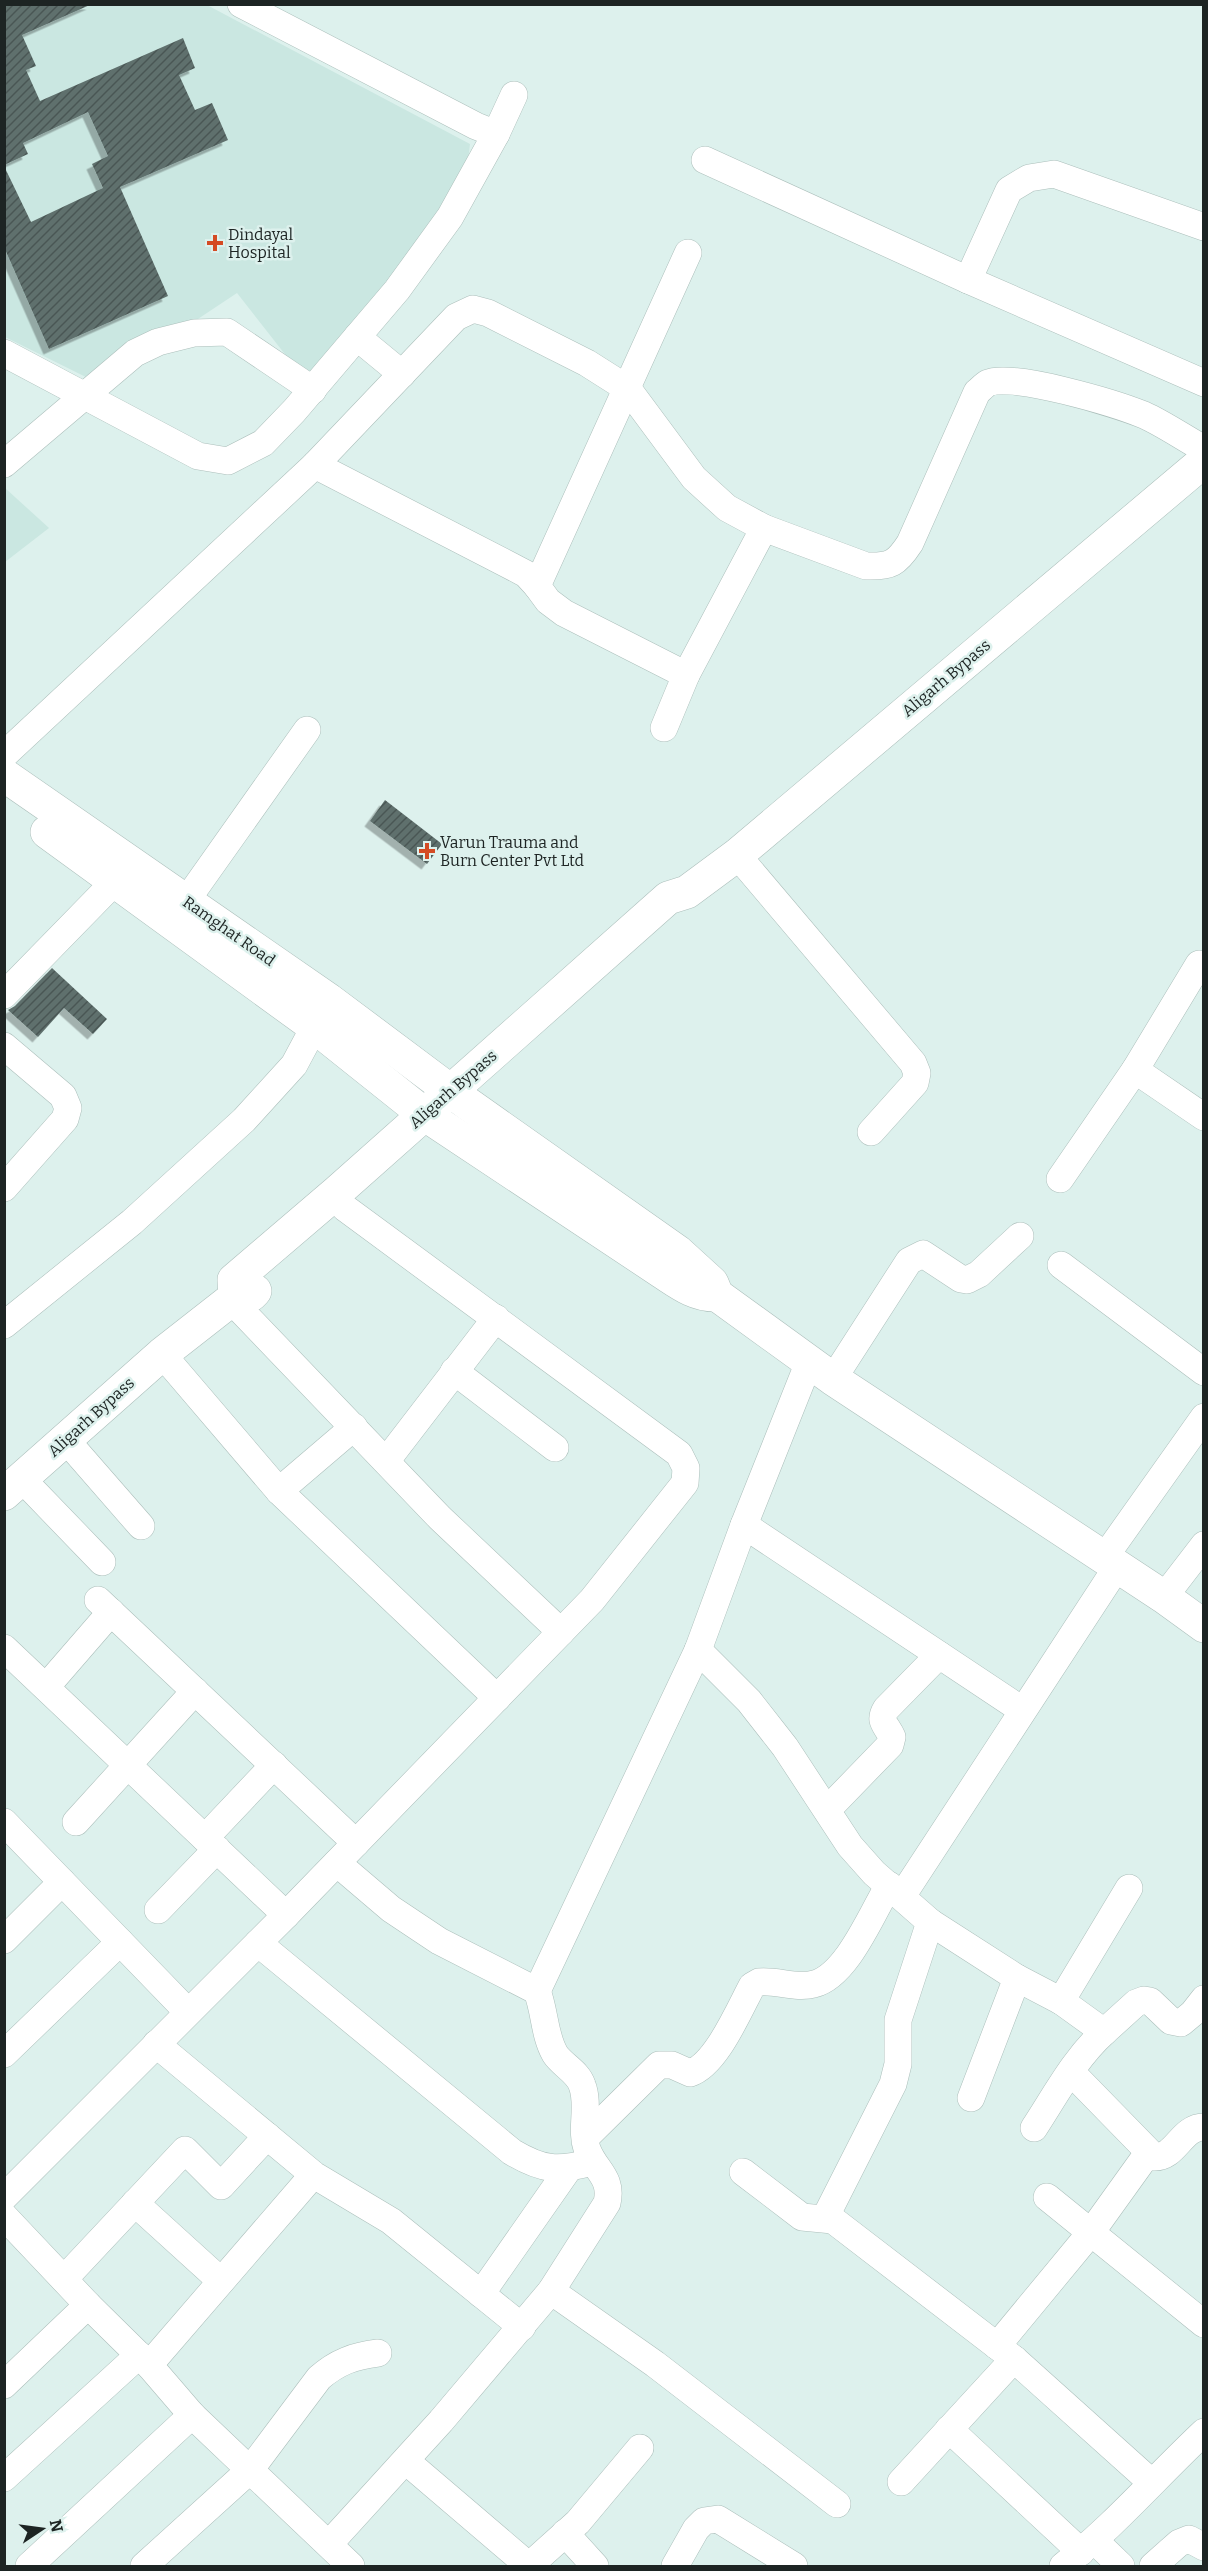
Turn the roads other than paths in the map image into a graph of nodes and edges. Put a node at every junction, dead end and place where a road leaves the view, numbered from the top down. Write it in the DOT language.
graph roads {
  1 [pos="241,4"];
  2 [pos="514,95"];
  3 [pos="496,134"];
  4 [pos="705,160"];
  5 [pos="1203,227"];
  6 [pos="688,253"];
  7 [pos="969,280"];
  8 [pos="357,337"];
  9 [pos="4,353"];
  10 [pos="402,374"];
  11 [pos="1203,383"];
  12 [pos="628,389"];
  13 [pos="313,390"];
  14 [pos="86,396"];
  15 [pos="1203,450"];
  16 [pos="1203,461"];
  17 [pos="4,464"];
  18 [pos="315,465"];
  19 [pos="764,528"];
  20 [pos="537,586"];
  21 [pos="686,675"];
  22 [pos="664,728"];
  23 [pos="307,730"];
  24 [pos="6,780"];
  25 [pos="737,855"];
  26 [pos="123,874"];
  27 [pos="186,901"];
  28 [pos="1199,964"];
  29 [pos="4,995"];
  30 [pos="322,1014"];
  31 [pos="4,1046"];
  32 [pos="1135,1070"];
  33 [pos="460,1098"];
  34 [pos="1203,1118"];
  35 [pos="433,1120"];
  36 [pos="872,1132"];
  37 [pos="1060,1179"];
  38 [pos="4,1188"];
  39 [pos="345,1208"];
  40 [pos="1020,1236"];
  41 [pos="1061,1265"];
  42 [pos="717,1295"];
  43 [pos="233,1298"];
  44 [pos="496,1318"];
  45 [pos="4,1325"];
  46 [pos="162,1354"];
  47 [pos="454,1371"];
  48 [pos="821,1371"];
  49 [pos="1203,1372"];
  50 [pos="1203,1417"];
  51 [pos="354,1427"];
  52 [pos="66,1440"];
  53 [pos="555,1448"];
  54 [pos="387,1460"];
  55 [pos="13,1486"];
  56 [pos="279,1491"];
  57 [pos="141,1526"];
  58 [pos="744,1526"];
  59 [pos="1203,1545"];
  60 [pos="102,1562"];
  61 [pos="1111,1563"];
  62 [pos="1164,1597"];
  63 [pos="1203,1626"];
  64 [pos="561,1632"];
  65 [pos="4,1648"];
  66 [pos="698,1650"];
  67 [pos="939,1655"];
  68 [pos="45,1687"];
  69 [pos="195,1691"];
  70 [pos="497,1698"];
  71 [pos="1022,1710"];
  72 [pos="128,1765"];
  73 [pos="274,1765"];
  74 [pos="827,1810"];
  75 [pos="76,1822"];
  76 [pos="7,1831"];
  77 [pos="356,1843"];
  78 [pos="211,1844"];
  79 [pos="337,1863"];
  80 [pos="62,1882"];
  81 [pos="1130,1888"];
  82 [pos="895,1890"];
  83 [pos="158,1910"];
  84 [pos="286,1915"];
  85 [pos="930,1922"];
  86 [pos="4,1940"];
  87 [pos="120,1941"];
  88 [pos="258,1943"];
  89 [pos="1017,1978"];
  90 [pos="537,1992"];
  91 [pos="1203,1999"];
  92 [pos="1061,2001"];
  93 [pos="188,2012"];
  94 [pos="1104,2032"];
  95 [pos="156,2044"];
  96 [pos="4,2054"];
  97 [pos="1071,2072"];
  98 [pos="971,2098"];
  99 [pos="1203,2127"];
  100 [pos="1034,2128"];
  101 [pos="267,2136"];
  102 [pos="1148,2153"];
  103 [pos="583,2156"];
  104 [pos="743,2172"];
  105 [pos="313,2175"];
  106 [pos="4,2197"];
  107 [pos="1047,2197"];
  108 [pos="135,2203"];
  109 [pos="4,2216"];
  110 [pos="825,2218"];
  111 [pos="1092,2231"];
  112 [pos="64,2278"];
  113 [pos="221,2281"];
  114 [pos="551,2291"];
  115 [pos="481,2294"];
  116 [pos="88,2306"];
  117 [pos="1203,2324"];
  118 [pos="522,2327"];
  119 [pos="1005,2352"];
  120 [pos="378,2353"];
  121 [pos="144,2360"];
  122 [pos="4,2385"];
  123 [pos="192,2415"];
  124 [pos="950,2429"];
  125 [pos="1203,2432"];
  126 [pos="640,2448"];
  127 [pos="406,2461"];
  128 [pos="250,2470"];
  129 [pos="4,2478"];
  130 [pos="901,2482"];
  131 [pos="1151,2482"];
  132 [pos="837,2504"];
  133 [pos="565,2533"];
  134 [pos="329,2544"];
  135 [pos="1203,2547"];
  136 [pos="1080,2553"];
  137 [pos="29,2566"];
  138 [pos="144,2566"];
  139 [pos="349,2566"];
  140 [pos="529,2566"];
  141 [pos="595,2566"];
  142 [pos="675,2566"];
  143 [pos="794,2566"];
  144 [pos="1121,2566"];
  145 [pos="1153,2566"];
  1 -- 3 [label="street"];
  2 -- 3 [label="street"];
  3 -- 8 [label="street"];
  4 -- 7 [label="street"];
  5 -- 7 [label="street"];
  6 -- 12 [label="street"];
  7 -- 11 [label="street"];
  8 -- 10 [label="street"];
  8 -- 13 [label="street"];
  9 -- 14 [label="street"];
  10 -- 12 [label="street"];
  10 -- 18 [label="street"];
  12 -- 19 [label="street"];
  12 -- 20 [label="street"];
  13 -- 14 [label="street"];
  13 -- 14 [label="street"];
  14 -- 17 [label="street"];
  15 -- 19 [label="street"];
  16 -- 25 [label="main road, Aligarh Bypass"];
  18 -- 20 [label="street"];
  18 -- 24 [label="street"];
  19 -- 21 [label="street"];
  20 -- 21 [label="street"];
  21 -- 22 [label="street"];
  23 -- 27 [label="street"];
  24 -- 26 [label="main road, Ramghat Road"];
  25 -- 33 [label="main road, Aligarh Bypass"];
  25 -- 36 [label="street"];
  26 -- 27 [label="main road, Ramghat Road"];
  26 -- 29 [label="street"];
  26 -- 30 [label="main road, Ramghat Road"];
  27 -- 30 [label="main road, Ramghat Road"];
  28 -- 32 [label="street"];
  30 -- 33 [label="main road, Ramghat Road"];
  30 -- 35 [label="main road, Ramghat Road"];
  30 -- 45 [label="street"];
  31 -- 38 [label="street"];
  32 -- 34 [label="street"];
  32 -- 37 [label="street"];
  33 -- 35 [label="main road, Aligarh Bypass"];
  33 -- 42 [label="main road, Ramghat Road"];
  35 -- 39 [label="main road, Aligarh Bypass"];
  35 -- 42 [label="main road, Ramghat Road"];
  35 -- 43 [label="main road, Aligarh Bypass"];
  39 -- 43 [label="main road, Aligarh Bypass"];
  39 -- 44 [label="street"];
  40 -- 48 [label="street"];
  41 -- 49 [label="street"];
  42 -- 48 [label="main road"];
  43 -- 46 [label="main road, Aligarh Bypass"];
  43 -- 51 [label="street"];
  44 -- 47 [label="street"];
  44 -- 64 [label="street"];
  46 -- 52 [label="main road, Aligarh Bypass"];
  46 -- 56 [label="street"];
  47 -- 53 [label="street"];
  47 -- 54 [label="street"];
  48 -- 58 [label="street"];
  48 -- 61 [label="main road"];
  50 -- 61 [label="street"];
  51 -- 54 [label="street"];
  51 -- 56 [label="street"];
  52 -- 55 [label="main road, Aligarh Bypass"];
  52 -- 57 [label="street"];
  54 -- 64 [label="street"];
  55 -- 60 [label="street"];
  56 -- 70 [label="street"];
  58 -- 66 [label="street"];
  58 -- 67 [label="street"];
  59 -- 62 [label="street"];
  61 -- 62 [label="main road"];
  61 -- 71 [label="street"];
  62 -- 63 [label="main road"];
  64 -- 70 [label="street"];
  65 -- 68 [label="street"];
  66 -- 74 [label="street"];
  66 -- 90 [label="street"];
  67 -- 71 [label="street"];
  67 -- 74 [label="street"];
  68 -- 69 [label="street"];
  68 -- 72 [label="street"];
  69 -- 72 [label="street"];
  69 -- 73 [label="street"];
  70 -- 77 [label="street"];
  71 -- 82 [label="street"];
  72 -- 75 [label="street"];
  72 -- 78 [label="street"];
  73 -- 77 [label="street"];
  73 -- 78 [label="street"];
  74 -- 82 [label="street"];
  76 -- 80 [label="street"];
  77 -- 79 [label="street"];
  78 -- 83 [label="street"];
  78 -- 84 [label="street"];
  79 -- 84 [label="street"];
  79 -- 90 [label="street"];
  80 -- 86 [label="street"];
  80 -- 87 [label="street"];
  81 -- 92 [label="street"];
  82 -- 85 [label="street"];
  82 -- 103 [label="street"];
  84 -- 88 [label="street"];
  85 -- 89 [label="street"];
  85 -- 110 [label="street"];
  87 -- 93 [label="street"];
  87 -- 96 [label="street"];
  88 -- 93 [label="street"];
  88 -- 103 [label="street"];
  89 -- 92 [label="street"];
  89 -- 98 [label="street"];
  90 -- 103 [label="street"];
  91 -- 94 [label="street"];
  92 -- 94 [label="street"];
  93 -- 95 [label="street"];
  94 -- 97 [label="street"];
  95 -- 101 [label="street"];
  95 -- 106 [label="street"];
  97 -- 100 [label="street"];
  97 -- 102 [label="street"];
  99 -- 102 [label="street"];
  101 -- 105 [label="street"];
  101 -- 108 [label="street"];
  102 -- 111 [label="street"];
  103 -- 114 [label="street"];
  103 -- 115 [label="street"];
  104 -- 110 [label="street"];
  105 -- 113 [label="street"];
  105 -- 115 [label="street"];
  107 -- 111 [label="street"];
  108 -- 112 [label="street"];
  108 -- 113 [label="street"];
  109 -- 112 [label="street"];
  110 -- 119 [label="street"];
  111 -- 117 [label="street"];
  111 -- 119 [label="street"];
  112 -- 116 [label="street"];
  113 -- 121 [label="street"];
  114 -- 118 [label="street"];
  114 -- 132 [label="street"];
  115 -- 118 [label="street"];
  116 -- 121 [label="street"];
  116 -- 122 [label="street"];
  118 -- 127 [label="street"];
  119 -- 124 [label="street"];
  119 -- 131 [label="street"];
  120 -- 128 [label="street"];
  121 -- 123 [label="street"];
  121 -- 129 [label="street"];
  123 -- 128 [label="street"];
  123 -- 137 [label="street"];
  124 -- 130 [label="street"];
  124 -- 136 [label="street"];
  125 -- 131 [label="street"];
  126 -- 133 [label="street"];
  127 -- 134 [label="street"];
  127 -- 140 [label="street"];
  128 -- 134 [label="street"];
  128 -- 138 [label="street"];
  131 -- 136 [label="street"];
  133 -- 140 [label="street"];
  133 -- 141 [label="street"];
  134 -- 139 [label="street"];
  135 -- 145 [label="street"];
  136 -- 144 [label="street"];
  142 -- 143 [label="street"];
}
